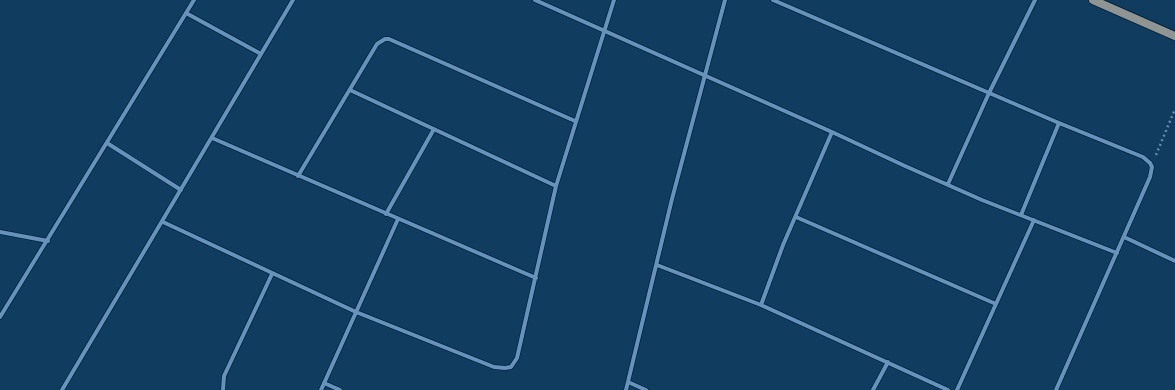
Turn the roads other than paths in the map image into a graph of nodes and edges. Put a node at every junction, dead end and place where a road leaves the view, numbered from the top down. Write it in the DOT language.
graph roads {
  1 [pos="194,0"];
  2 [pos="293,0"];
  3 [pos="535,0"];
  4 [pos="614,0"];
  5 [pos="725,0"];
  6 [pos="773,0"];
  7 [pos="1035,0"];
  8 [pos="1093,0"];
  9 [pos="186,13"];
  10 [pos="604,31"];
  11 [pos="1175,36"];
  12 [pos="261,54"];
  13 [pos="705,76"];
  14 [pos="350,90"];
  15 [pos="989,93"];
  16 [pos="575,121"];
  17 [pos="1059,123"];
  18 [pos="434,129"];
  19 [pos="832,132"];
  20 [pos="212,138"];
  21 [pos="107,143"];
  22 [pos="298,176"];
  23 [pos="948,184"];
  24 [pos="556,186"];
  25 [pos="181,190"];
  26 [pos="386,214"];
  27 [pos="1021,215"];
  28 [pos="796,217"];
  29 [pos="398,219"];
  30 [pos="1034,220"];
  31 [pos="162,222"];
  32 [pos="0,232"];
  33 [pos="1124,237"];
  34 [pos="48,241"];
  35 [pos="1117,252"];
  36 [pos="1175,261"];
  37 [pos="657,265"];
  38 [pos="272,274"];
  39 [pos="536,278"];
  40 [pos="996,304"];
  41 [pos="761,305"];
  42 [pos="356,312"];
  43 [pos="0,317"];
  44 [pos="888,362"];
  45 [pos="628,382"];
  46 [pos="324,383"];
  47 [pos="62,390"];
  48 [pos="223,390"];
  49 [pos="321,390"];
  50 [pos="340,390"];
  51 [pos="626,390"];
  52 [pos="646,390"];
  53 [pos="873,390"];
  54 [pos="948,390"];
  55 [pos="957,390"];
  56 [pos="1056,390"];
  1 -- 9 [label="street"];
  2 -- 12 [label="street"];
  3 -- 10 [label="street"];
  4 -- 10 [label="street"];
  5 -- 13 [label="street"];
  6 -- 15 [label="street"];
  7 -- 15 [label="street"];
  8 -- 11 [label="main road"];
  9 -- 12 [label="street"];
  9 -- 21 [label="street"];
  10 -- 13 [label="street"];
  10 -- 16 [label="street"];
  12 -- 20 [label="street"];
  13 -- 19 [label="street"];
  13 -- 37 [label="street"];
  14 -- 16 [label="street"];
  14 -- 18 [label="street"];
  14 -- 22 [label="street"];
  15 -- 17 [label="street"];
  15 -- 23 [label="street"];
  16 -- 24 [label="street"];
  17 -- 27 [label="street"];
  17 -- 33 [label="street"];
  18 -- 24 [label="street"];
  18 -- 26 [label="street"];
  19 -- 23 [label="street"];
  19 -- 28 [label="street"];
  20 -- 22 [label="street"];
  20 -- 25 [label="street"];
  21 -- 25 [label="street"];
  21 -- 34 [label="street"];
  22 -- 26 [label="street"];
  23 -- 27 [label="street"];
  24 -- 39 [label="street"];
  25 -- 31 [label="street"];
  26 -- 29 [label="street"];
  27 -- 30 [label="street"];
  28 -- 40 [label="street"];
  28 -- 41 [label="street"];
  29 -- 39 [label="street"];
  29 -- 42 [label="street"];
  30 -- 35 [label="street"];
  30 -- 40 [label="street"];
  31 -- 38 [label="street"];
  31 -- 47 [label="street"];
  32 -- 34 [label="street"];
  33 -- 35 [label="street"];
  33 -- 36 [label="street"];
  34 -- 43 [label="street"];
  35 -- 56 [label="street"];
  37 -- 41 [label="street"];
  37 -- 45 [label="street"];
  38 -- 42 [label="street"];
  38 -- 48 [label="street"];
  39 -- 42 [label="street"];
  40 -- 55 [label="street"];
  41 -- 44 [label="street"];
  42 -- 46 [label="street"];
  44 -- 53 [label="street"];
  44 -- 54 [label="street"];
  45 -- 51 [label="street"];
  45 -- 52 [label="street"];
  46 -- 49 [label="street"];
  46 -- 50 [label="street"];
}
